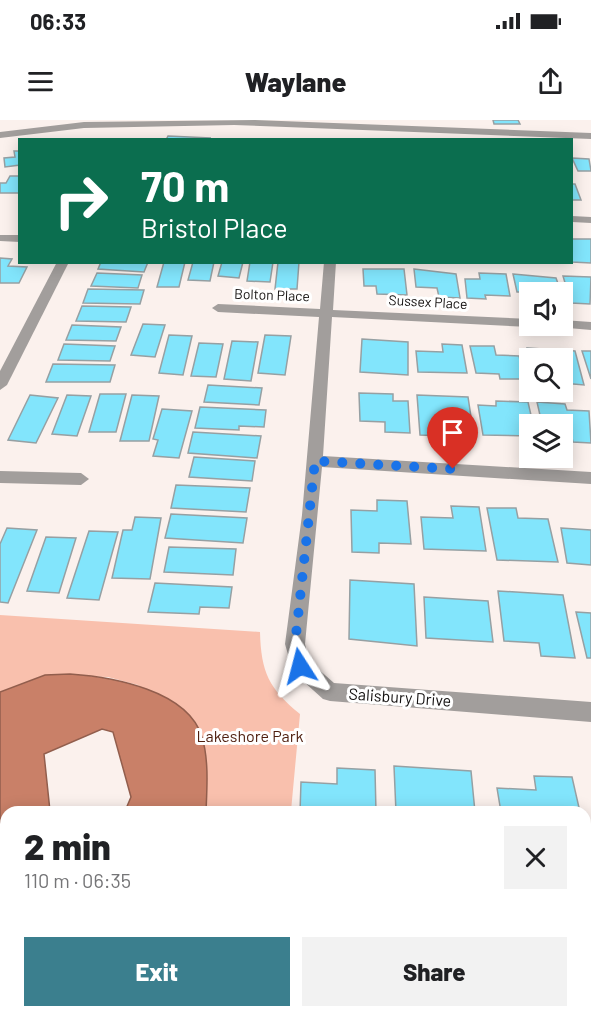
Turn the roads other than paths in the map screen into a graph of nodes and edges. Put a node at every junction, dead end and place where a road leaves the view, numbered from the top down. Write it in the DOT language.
graph roads {
  1 [pos="551,120"];
  2 [pos="133,122"];
  3 [pos="126,132"];
  4 [pos="344,134"];
  5 [pos="0,135"];
  6 [pos="591,136"];
  7 [pos="558,137"];
  8 [pos="52,138"];
  9 [pos="433,138"];
  10 [pos="18,141"];
  11 [pos="0,143"];
  12 [pos="573,143"];
  13 [pos="591,144"];
  14 [pos="573,219"];
  15 [pos="591,220"];
  16 [pos="0,238"];
  17 [pos="18,239"];
  18 [pos="62,264"];
  19 [pos="330,264"];
  20 [pos="218,308"];
  21 [pos="325,312"];
  22 [pos="519,321"];
  23 [pos="573,325"];
  24 [pos="591,326"];
  25 [pos="7,357"];
  26 [pos="0,385"];
  27 [pos="315,461"];
  28 [pos="0,477"];
  29 [pos="591,478"];
  30 [pos="81,479"];
  31 [pos="591,711"];
  1 -- 7 [label="street"];
  2 -- 3 [label="street"];
  2 -- 4 [label="street"];
  2 -- 5 [label="street"];
  3 -- 4 [label="street"];
  3 -- 8 [label="street"];
  4 -- 7 [label="street"];
  4 -- 9 [label="street"];
  6 -- 7 [label="street"];
  10 -- 11 [label="street"];
  12 -- 13 [label="street"];
  14 -- 15 [label="street"];
  16 -- 17 [label="street"];
  18 -- 25 [label="street"];
  19 -- 21 [label="street, Salisbury Drive"];
  20 -- 21 [label="street, Bolton Place"];
  21 -- 22 [label="street, Sussex Place"];
  21 -- 27 [label="street, Salisbury Drive"];
  23 -- 24 [label="street"];
  25 -- 26 [label="street"];
  27 -- 29 [label="street"];
  27 -- 31 [label="street, Salisbury Drive"];
  28 -- 30 [label="street"];
}
